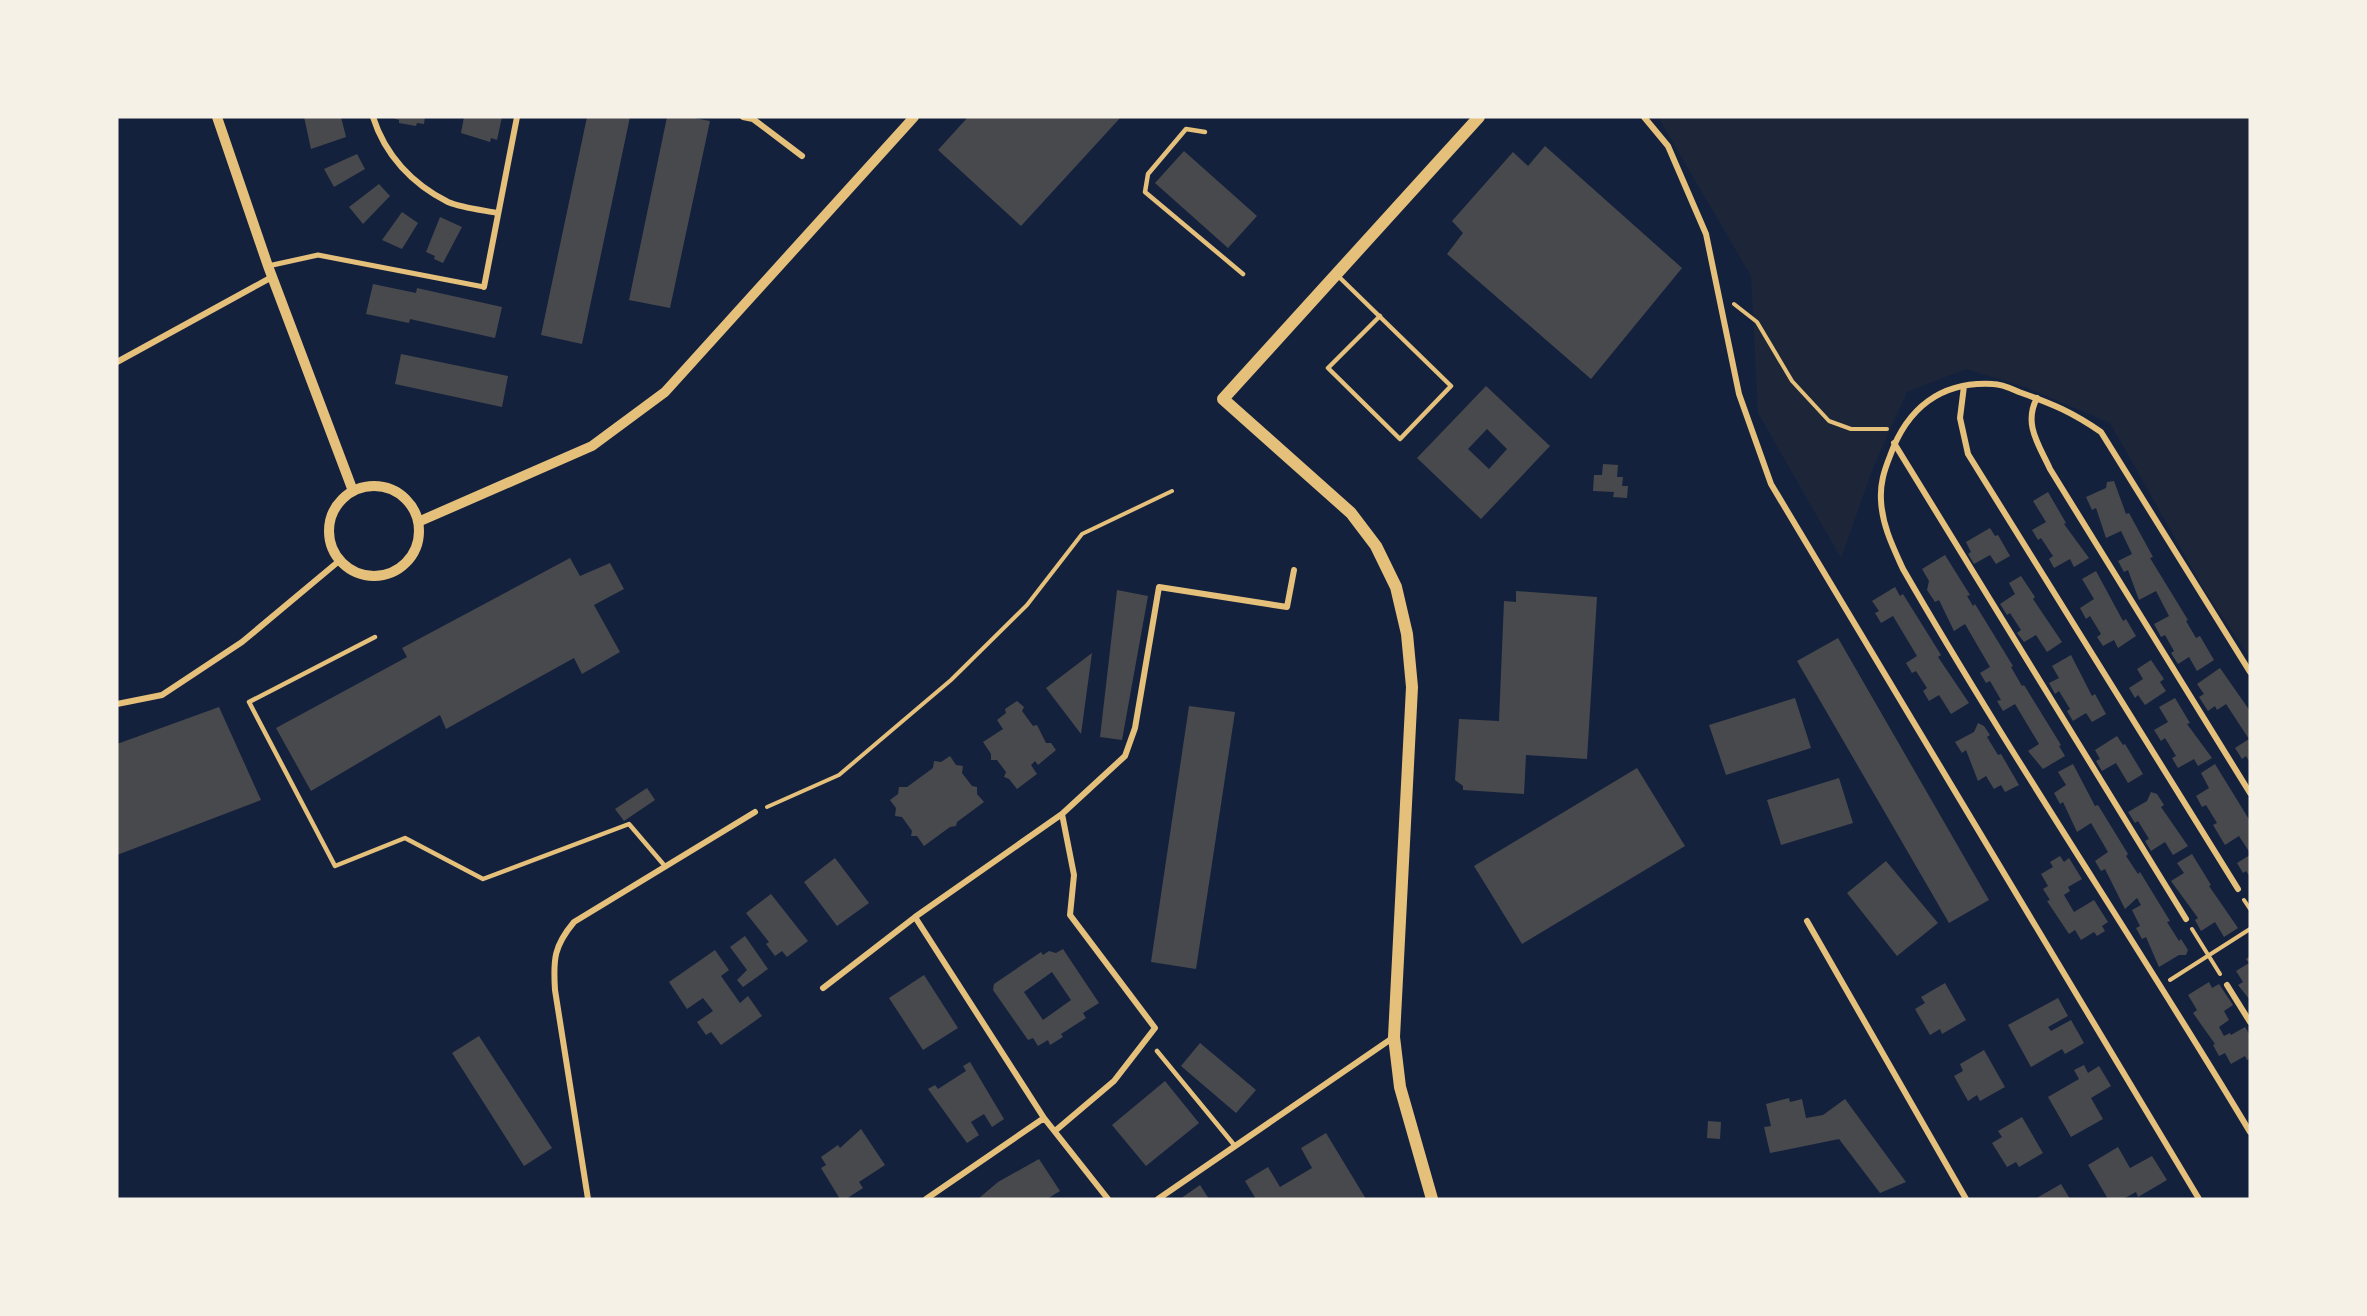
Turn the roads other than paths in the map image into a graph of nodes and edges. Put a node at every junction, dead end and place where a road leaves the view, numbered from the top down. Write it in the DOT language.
graph roads {
  1 [pos="217,117"];
  2 [pos="373,117"];
  3 [pos="518,117"];
  4 [pos="743,117"];
  5 [pos="914,117"];
  6 [pos="1479,117"];
  7 [pos="1644,117"];
  8 [pos="1206,132"];
  9 [pos="802,156"];
  10 [pos="498,213"];
  11 [pos="268,266"];
  12 [pos="1243,274"];
  13 [pos="1336,274"];
  14 [pos="272,277"];
  15 [pos="484,287"];
  16 [pos="1380,316"];
  17 [pos="117,363"];
  18 [pos="1964,386"];
  19 [pos="2037,398"];
  20 [pos="1894,443"];
  21 [pos="353,491"];
  22 [pos="418,522"];
  23 [pos="339,561"];
  24 [pos="1294,570"];
  25 [pos="375,637"];
  26 [pos="2250,672"];
  27 [pos="117,704"];
  28 [pos="2250,793"];
  29 [pos="755,812"];
  30 [pos="1062,814"];
  31 [pos="664,865"];
  32 [pos="2238,889"];
  33 [pos="915,917"];
  34 [pos="2186,919"];
  35 [pos="1807,921"];
  36 [pos="2227,985"];
  37 [pos="823,988"];
  38 [pos="2250,1022"];
  39 [pos="1394,1037"];
  40 [pos="1156,1051"];
  41 [pos="1044,1118"];
  42 [pos="1055,1131"];
  43 [pos="2250,1132"];
  44 [pos="1235,1146"];
  45 [pos="588,1199"];
  46 [pos="926,1199"];
  47 [pos="1108,1199"];
  48 [pos="1158,1199"];
  49 [pos="1432,1199"];
  50 [pos="1966,1199"];
  51 [pos="2199,1199"];
  1 -- 11 [label="street"];
  2 -- 10 [label="street"];
  3 -- 10 [label="street"];
  4 -- 9 [label="street"];
  5 -- 22 [label="street"];
  6 -- 13 [label="main road"];
  7 -- 51 [label="street"];
  8 -- 12 [label="lane"];
  10 -- 15 [label="street"];
  11 -- 14 [label="street"];
  11 -- 15 [label="street"];
  13 -- 16 [label="lane"];
  13 -- 39 [label="main road"];
  14 -- 17 [label="street"];
  14 -- 21 [label="street"];
  16 -- 16 [label="lane"];
  18 -- 19 [label="street"];
  18 -- 20 [label="street"];
  18 -- 32 [label="street"];
  19 -- 26 [label="street"];
  19 -- 28 [label="street"];
  20 -- 34 [label="street"];
  20 -- 43 [label="street"];
  21 -- 22 [label="street"];
  21 -- 23 [label="street"];
  22 -- 23 [label="street"];
  23 -- 27 [label="street"];
  24 -- 30 [label="street"];
  25 -- 31 [label="lane"];
  29 -- 31 [label="street"];
  30 -- 33 [label="street"];
  30 -- 42 [label="street"];
  31 -- 45 [label="street"];
  33 -- 37 [label="street"];
  33 -- 41 [label="street"];
  35 -- 50 [label="street"];
  36 -- 38 [label="street"];
  39 -- 44 [label="street"];
  39 -- 49 [label="main road"];
  40 -- 44 [label="lane"];
  41 -- 42 [label="street"];
  41 -- 46 [label="street"];
  42 -- 47 [label="street"];
  44 -- 48 [label="street"];
}
